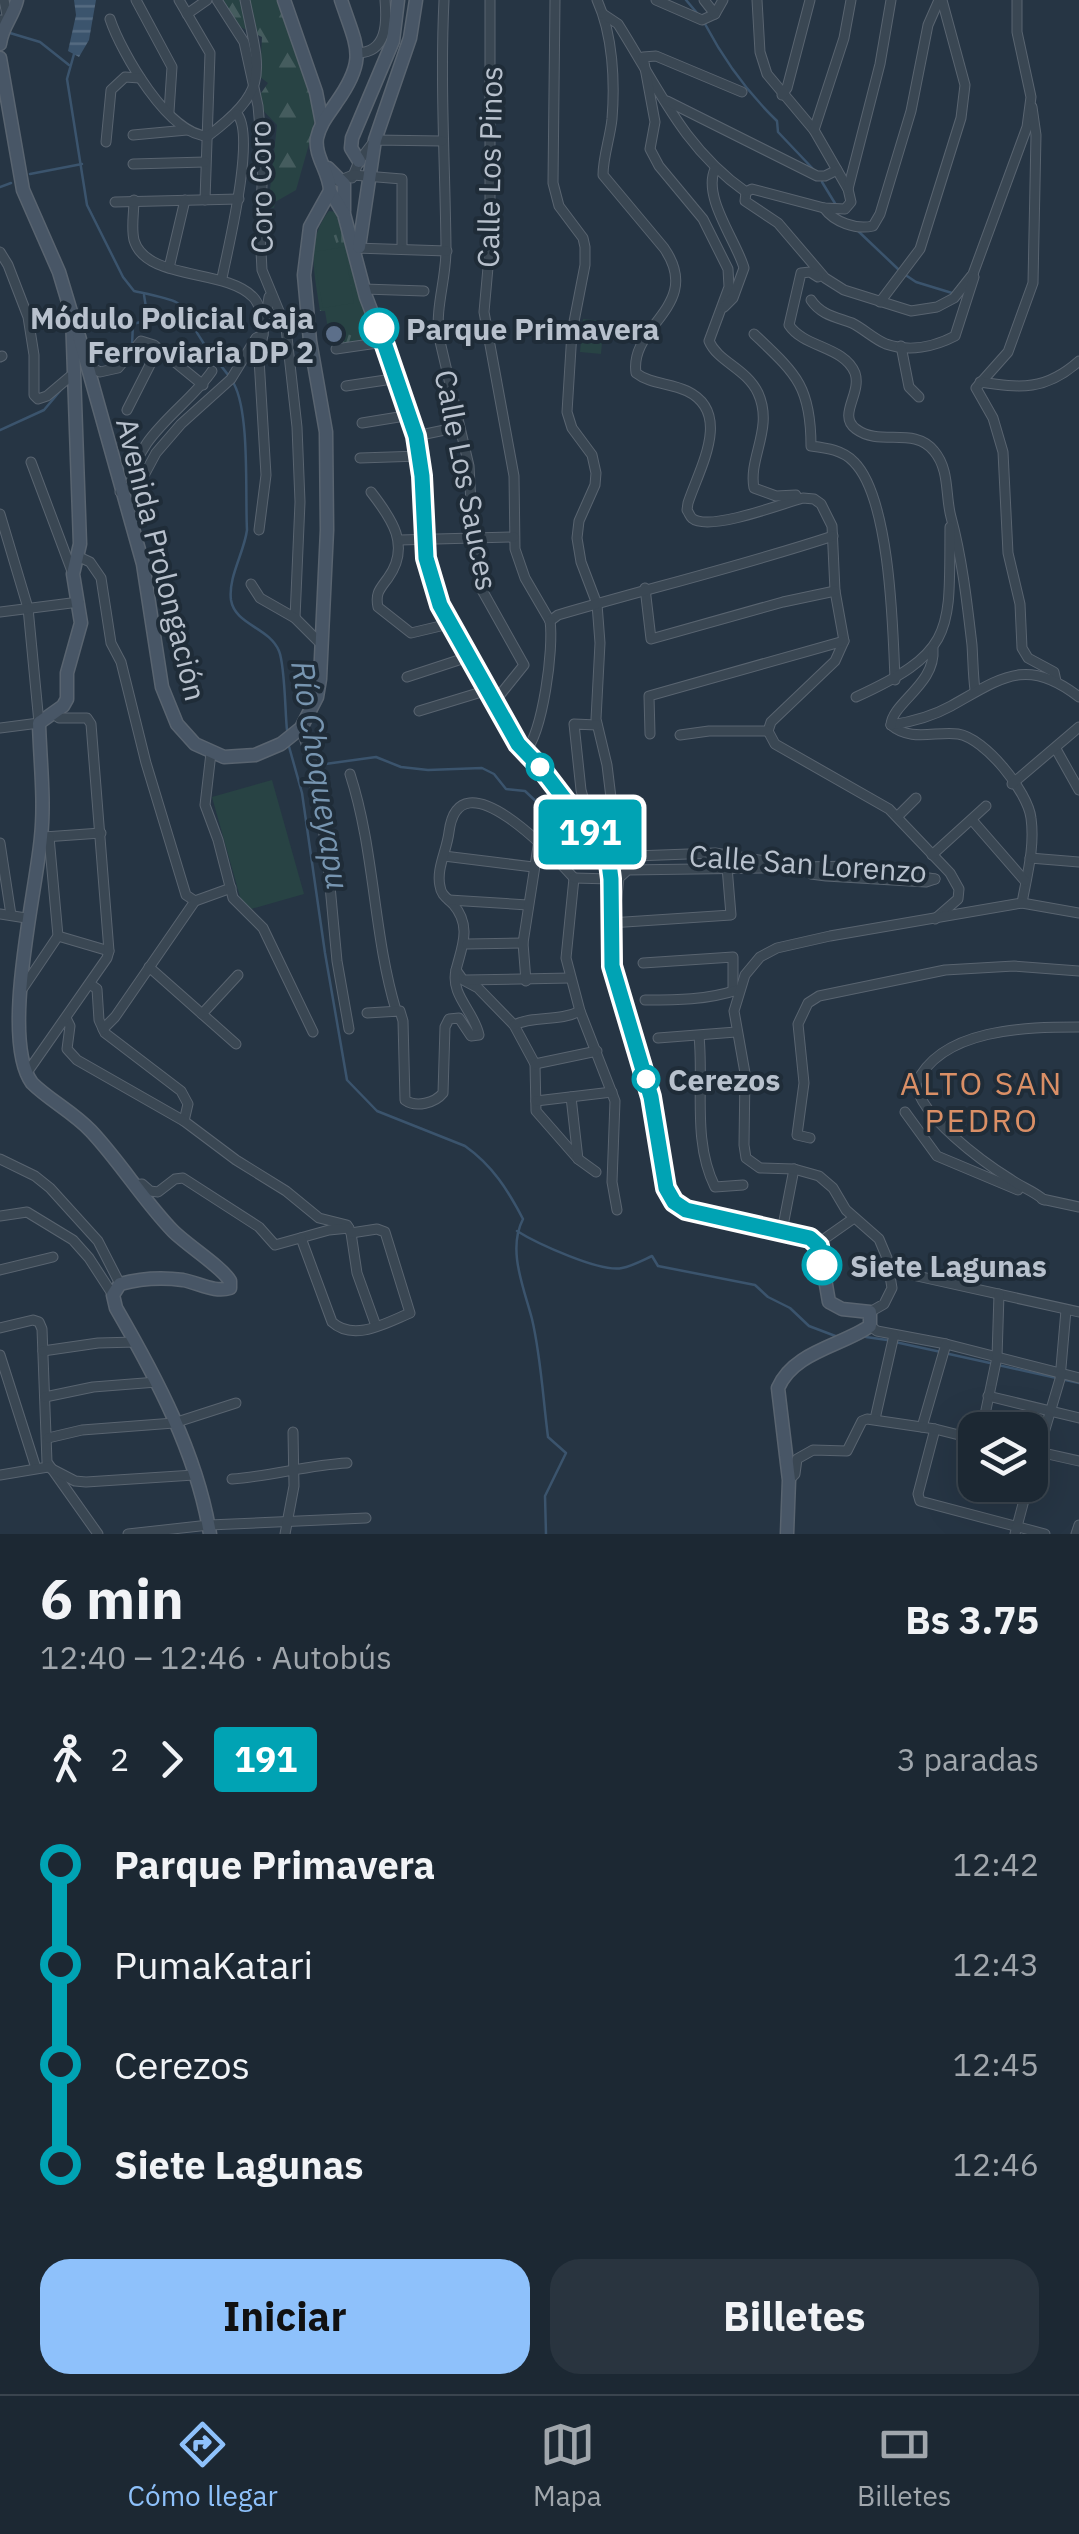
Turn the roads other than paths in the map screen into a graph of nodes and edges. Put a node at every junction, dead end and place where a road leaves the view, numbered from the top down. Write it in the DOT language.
graph roads {
  1 [pos="4,0"];
  2 [pos="17,0"];
  3 [pos="136,0"];
  4 [pos="179,0"];
  5 [pos="206,0"];
  6 [pos="217,0"];
  7 [pos="245,0"];
  8 [pos="284,0"];
  9 [pos="341,0"];
  10 [pos="385,0"];
  11 [pos="398,0"];
  12 [pos="416,0"];
  13 [pos="444,0"];
  14 [pos="490,0"];
  15 [pos="555,0"];
  16 [pos="597,0"];
  17 [pos="656,0"];
  18 [pos="704,0"];
  19 [pos="723,0"];
  20 [pos="756,0"];
  21 [pos="810,0"];
  22 [pos="851,0"];
  23 [pos="891,0"];
  24 [pos="940,0"];
  25 [pos="1017,0"];
  26 [pos="187,14"];
  27 [pos="604,14"];
  28 [pos="715,14"];
  29 [pos="110,19"];
  30 [pos="3,23"];
  31 [pos="0,44"];
  32 [pos="358,53"];
  33 [pos="0,58"];
  34 [pos="642,62"];
  35 [pos="140,78"];
  36 [pos="254,91"];
  37 [pos="742,92"];
  38 [pos="782,94"];
  39 [pos="664,100"];
  40 [pos="1030,105"];
  41 [pos="169,112"];
  42 [pos="237,114"];
  43 [pos="322,122"];
  44 [pos="186,130"];
  45 [pos="814,130"];
  46 [pos="133,135"];
  47 [pos="208,136"];
  48 [pos="375,140"];
  49 [pos="442,141"];
  50 [pos="106,142"];
  51 [pos="359,160"];
  52 [pos="204,162"];
  53 [pos="132,164"];
  54 [pos="716,169"];
  55 [pos="837,170"];
  56 [pos="360,177"];
  57 [pos="335,188"];
  58 [pos="848,189"];
  59 [pos="746,192"];
  60 [pos="240,198"];
  61 [pos="134,200"];
  62 [pos="185,200"];
  63 [pos="205,200"];
  64 [pos="115,202"];
  65 [pos="824,208"];
  66 [pos="356,248"];
  67 [pos="402,249"];
  68 [pos="446,251"];
  69 [pos="0,252"];
  70 [pos="169,268"];
  71 [pos="972,274"];
  72 [pos="222,278"];
  73 [pos="825,278"];
  74 [pos="364,289"];
  75 [pos="424,291"];
  76 [pos="270,294"];
  77 [pos="811,300"];
  78 [pos="880,302"];
  79 [pos="722,308"];
  80 [pos="72,315"];
  81 [pos="265,318"];
  82 [pos="754,334"];
  83 [pos="263,335"];
  84 [pos="384,342"];
  85 [pos="901,346"];
  86 [pos="158,349"];
  87 [pos="336,349"];
  88 [pos="1079,362"];
  89 [pos="87,365"];
  90 [pos="212,371"];
  91 [pos="74,374"];
  92 [pos="398,378"];
  93 [pos="980,382"];
  94 [pos="203,385"];
  95 [pos="346,386"];
  96 [pos="920,397"];
  97 [pos="127,410"];
  98 [pos="411,415"];
  99 [pos="362,423"];
  100 [pos="458,427"];
  101 [pos="416,436"];
  102 [pos="420,456"];
  103 [pos="360,458"];
  104 [pos="31,462"];
  105 [pos="126,489"];
  106 [pos="371,492"];
  107 [pos="802,498"];
  108 [pos="0,514"];
  109 [pos="950,516"];
  110 [pos="259,530"];
  111 [pos="834,536"];
  112 [pos="514,537"];
  113 [pos="400,540"];
  114 [pos="473,540"];
  115 [pos="424,541"];
  116 [pos="77,556"];
  117 [pos="73,574"];
  118 [pos="251,584"];
  119 [pos="645,588"];
  120 [pos="836,592"];
  121 [pos="79,602"];
  122 [pos="596,604"];
  123 [pos="28,608"];
  124 [pos="0,612"];
  125 [pos="295,618"];
  126 [pos="550,621"];
  127 [pos="449,624"];
  128 [pos="844,641"];
  129 [pos="323,646"];
  130 [pos="933,649"];
  131 [pos="468,657"];
  132 [pos="407,677"];
  133 [pos="896,680"];
  134 [pos="1056,680"];
  135 [pos="975,690"];
  136 [pos="491,695"];
  137 [pos="856,697"];
  138 [pos="1079,697"];
  139 [pos="419,712"];
  140 [pos="53,714"];
  141 [pos="39,723"];
  142 [pos="597,725"];
  143 [pos="891,726"];
  144 [pos="0,728"];
  145 [pos="1079,728"];
  146 [pos="298,731"];
  147 [pos="768,731"];
  148 [pos="650,734"];
  149 [pos="680,736"];
  150 [pos="1056,749"];
  151 [pos="526,752"];
  152 [pos="211,753"];
  153 [pos="350,774"];
  154 [pos="1012,784"];
  155 [pos="1079,790"];
  156 [pos="916,798"];
  157 [pos="986,806"];
  158 [pos="898,816"];
  159 [pos="972,820"];
  160 [pos="588,829"];
  161 [pos="101,833"];
  162 [pos="45,837"];
  163 [pos="539,840"];
  164 [pos="0,843"];
  165 [pos="932,855"];
  166 [pos="444,856"];
  167 [pos="608,856"];
  168 [pos="1030,858"];
  169 [pos="1079,862"];
  170 [pos="776,863"];
  171 [pos="940,864"];
  172 [pos="532,867"];
  173 [pos="727,868"];
  174 [pos="574,878"];
  175 [pos="611,879"];
  176 [pos="1025,882"];
  177 [pos="231,888"];
  178 [pos="448,900"];
  179 [pos="195,901"];
  180 [pos="1022,902"];
  181 [pos="528,905"];
  182 [pos="1079,912"];
  183 [pos="12,916"];
  184 [pos="610,917"];
  185 [pos="934,920"];
  186 [pos="58,936"];
  187 [pos="523,943"];
  188 [pos="467,944"];
  189 [pos="109,951"];
  190 [pos="643,963"];
  191 [pos="149,967"];
  192 [pos="456,970"];
  193 [pos="1079,971"];
  194 [pos="238,975"];
  195 [pos="570,978"];
  196 [pos="463,980"];
  197 [pos="526,980"];
  198 [pos="90,984"];
  199 [pos="736,990"];
  200 [pos="645,1000"];
  201 [pos="14,1001"];
  202 [pos="396,1010"];
  203 [pos="580,1011"];
  204 [pos="202,1014"];
  205 [pos="367,1014"];
  206 [pos="66,1018"];
  207 [pos="514,1026"];
  208 [pos="1079,1027"];
  209 [pos="102,1029"];
  210 [pos="349,1029"];
  211 [pos="313,1032"];
  212 [pos="736,1032"];
  213 [pos="700,1036"];
  214 [pos="658,1038"];
  215 [pos="236,1044"];
  216 [pos="597,1052"];
  217 [pos="535,1064"];
  218 [pos="26,1074"];
  219 [pos="612,1092"];
  220 [pos="570,1097"];
  221 [pos="536,1101"];
  222 [pos="905,1112"];
  223 [pos="184,1121"];
  224 [pos="810,1138"];
  225 [pos="0,1159"];
  226 [pos="578,1159"];
  227 [pos="794,1169"];
  228 [pos="596,1172"];
  229 [pos="134,1184"];
  230 [pos="743,1184"];
  231 [pos="1044,1200"];
  232 [pos="1079,1207"];
  233 [pos="618,1210"];
  234 [pos="0,1216"];
  235 [pos="854,1218"];
  236 [pos="350,1230"];
  237 [pos="782,1231"];
  238 [pos="301,1238"];
  239 [pos="817,1244"];
  240 [pos="53,1256"];
  241 [pos="0,1270"];
  242 [pos="890,1270"];
  243 [pos="116,1290"];
  244 [pos="999,1294"];
  245 [pos="1066,1310"];
  246 [pos="1079,1312"];
  247 [pos="870,1319"];
  248 [pos="376,1326"];
  249 [pos="0,1328"];
  250 [pos="894,1335"];
  251 [pos="136,1342"];
  252 [pos="946,1344"];
  253 [pos="43,1351"];
  254 [pos="0,1355"];
  255 [pos="997,1357"];
  256 [pos="1061,1374"];
  257 [pos="1079,1378"];
  258 [pos="156,1382"];
  259 [pos="988,1396"];
  260 [pos="46,1397"];
  261 [pos="12,1398"];
  262 [pos="0,1401"];
  263 [pos="236,1403"];
  264 [pos="985,1412"];
  265 [pos="1050,1412"];
  266 [pos="1048,1417"];
  267 [pos="1079,1418"];
  268 [pos="875,1419"];
  269 [pos="174,1423"];
  270 [pos="922,1426"];
  271 [pos="935,1428"];
  272 [pos="293,1432"];
  273 [pos="958,1434"];
  274 [pos="48,1438"];
  275 [pos="1048,1454"];
  276 [pos="1079,1462"];
  277 [pos="347,1464"];
  278 [pos="48,1466"];
  279 [pos="36,1468"];
  280 [pos="294,1471"];
  281 [pos="0,1475"];
  282 [pos="194,1475"];
  283 [pos="232,1479"];
  284 [pos="789,1480"];
  285 [pos="1024,1502"];
  286 [pos="366,1518"];
  287 [pos="1079,1524"];
  288 [pos="286,1528"];
  289 [pos="209,1530"];
  290 [pos="1016,1530"];
  291 [pos="98,1534"];
  292 [pos="128,1534"];
  293 [pos="787,1534"];
  294 [pos="1045,1534"];
  295 [pos="1076,1534"];
  1 -- 30 [label="street"];
  2 -- 30 [label="street"];
  3 -- 41 [label="street"];
  4 -- 26 [label="street"];
  5 -- 26 [label="street"];
  6 -- 36 [label="street, Coro Coro"];
  7 -- 36 [label="street"];
  8 -- 43 [label="street"];
  9 -- 32 [label="street"];
  10 -- 32 [label="street"];
  11 -- 51 [label="street"];
  12 -- 48 [label="street"];
  13 -- 49 [label="street, Calle Los Sauces"];
  14 -- 112 [label="street, Calle Los Pinos"];
  15 -- 122 [label="street"];
  16 -- 27 [label="street"];
  17 -- 28 [label="street"];
  18 -- 28 [label="street"];
  19 -- 28 [label="street"];
  20 -- 38 [label="street"];
  21 -- 38 [label="street"];
  22 -- 45 [label="street"];
  23 -- 58 [label="street"];
  24 -- 65 [label="street"];
  24 -- 78 [label="street"];
  25 -- 40 [label="street"];
  26 -- 47 [label="street"];
  27 -- 34 [label="street"];
  27 -- 107 [label="street"];
  29 -- 35 [label="street"];
  30 -- 31 [label="street"];
  32 -- 43 [label="street"];
  33 -- 80 [label="street"];
  34 -- 37 [label="street"];
  34 -- 39 [label="street"];
  34 -- 79 [label="street"];
  35 -- 41 [label="street"];
  35 -- 50 [label="street"];
  36 -- 42 [label="street"];
  36 -- 76 [label="street, Coro Coro"];
  38 -- 45 [label="street"];
  39 -- 54 [label="street"];
  39 -- 55 [label="street"];
  40 -- 71 [label="street"];
  40 -- 93 [label="street"];
  41 -- 44 [label="street"];
  42 -- 47 [label="street"];
  42 -- 60 [label="street"];
  43 -- 57 [label="street"];
  44 -- 46 [label="street"];
  44 -- 47 [label="street"];
  45 -- 55 [label="street"];
  47 -- 52 [label="street"];
  48 -- 49 [label="street"];
  48 -- 51 [label="street"];
  48 -- 56 [label="street"];
  49 -- 68 [label="street, Calle Los Sauces"];
  51 -- 56 [label="street"];
  52 -- 53 [label="street"];
  52 -- 63 [label="street"];
  54 -- 59 [label="street"];
  54 -- 79 [label="street"];
  55 -- 58 [label="street"];
  56 -- 57 [label="street"];
  56 -- 66 [label="street"];
  56 -- 67 [label="street"];
  57 -- 66 [label="street"];
  57 -- 129 [label="street"];
  58 -- 65 [label="street"];
  59 -- 65 [label="street"];
  59 -- 73 [label="street"];
  60 -- 63 [label="street"];
  60 -- 72 [label="street"];
  61 -- 62 [label="street"];
  61 -- 64 [label="street"];
  61 -- 70 [label="street"];
  62 -- 63 [label="street"];
  62 -- 70 [label="street"];
  66 -- 67 [label="street"];
  66 -- 74 [label="street"];
  67 -- 68 [label="street"];
  68 -- 100 [label="street, Calle Los Sauces"];
  69 -- 91 [label="street"];
  70 -- 72 [label="street"];
  71 -- 78 [label="street"];
  71 -- 85 [label="street"];
  72 -- 81 [label="street"];
  73 -- 78 [label="street"];
  73 -- 109 [label="street"];
  74 -- 75 [label="street"];
  74 -- 84 [label="street"];
  76 -- 81 [label="street"];
  76 -- 125 [label="street, Coro Coro"];
  77 -- 85 [label="street"];
  79 -- 107 [label="street"];
  80 -- 89 [label="street, Avenida Prolongación"];
  80 -- 91 [label="street"];
  81 -- 83 [label="street"];
  82 -- 133 [label="street"];
  83 -- 105 [label="street"];
  83 -- 110 [label="street"];
  84 -- 87 [label="street"];
  84 -- 92 [label="street"];
  85 -- 96 [label="street"];
  86 -- 89 [label="street"];
  86 -- 94 [label="street"];
  86 -- 97 [label="street"];
  88 -- 93 [label="street"];
  89 -- 105 [label="street, Avenida Prolongación"];
  90 -- 94 [label="street"];
  91 -- 116 [label="street"];
  92 -- 95 [label="street"];
  92 -- 98 [label="street"];
  93 -- 134 [label="street"];
  94 -- 105 [label="street"];
  98 -- 99 [label="street"];
  98 -- 101 [label="street"];
  100 -- 101 [label="street"];
  100 -- 114 [label="street, Calle Los Sauces"];
  101 -- 102 [label="street"];
  102 -- 103 [label="street"];
  102 -- 115 [label="street"];
  104 -- 117 [label="street"];
  105 -- 152 [label="street, Avenida Prolongación"];
  106 -- 113 [label="street"];
  107 -- 111 [label="street"];
  108 -- 123 [label="street"];
  109 -- 130 [label="street"];
  109 -- 135 [label="street"];
  111 -- 119 [label="street"];
  111 -- 120 [label="street"];
  112 -- 114 [label="street"];
  112 -- 126 [label="street, Calle Los Pinos"];
  113 -- 115 [label="street"];
  113 -- 127 [label="street"];
  114 -- 115 [label="street"];
  114 -- 136 [label="street, Calle Los Sauces"];
  115 -- 127 [label="street"];
  116 -- 117 [label="street"];
  116 -- 179 [label="street"];
  117 -- 121 [label="street"];
  118 -- 125 [label="street"];
  119 -- 120 [label="street"];
  119 -- 122 [label="street"];
  120 -- 128 [label="street"];
  121 -- 123 [label="street"];
  121 -- 140 [label="street"];
  122 -- 126 [label="street"];
  122 -- 142 [label="street"];
  123 -- 124 [label="street"];
  123 -- 141 [label="street"];
  125 -- 129 [label="street"];
  126 -- 151 [label="street"];
  127 -- 131 [label="street"];
  128 -- 147 [label="street"];
  128 -- 148 [label="street"];
  129 -- 146 [label="street"];
  130 -- 133 [label="street"];
  130 -- 143 [label="street"];
  131 -- 132 [label="street"];
  131 -- 136 [label="street"];
  133 -- 137 [label="street"];
  134 -- 135 [label="street"];
  134 -- 138 [label="street"];
  135 -- 143 [label="street"];
  136 -- 139 [label="street"];
  136 -- 151 [label="street"];
  140 -- 141 [label="street"];
  140 -- 161 [label="street"];
  141 -- 144 [label="street"];
  141 -- 162 [label="street"];
  142 -- 160 [label="street"];
  142 -- 167 [label="street"];
  143 -- 154 [label="street"];
  145 -- 150 [label="street"];
  146 -- 152 [label="street"];
  146 -- 210 [label="street"];
  147 -- 149 [label="street"];
  147 -- 158 [label="street"];
  150 -- 154 [label="street"];
  150 -- 155 [label="street"];
  151 -- 160 [label="street"];
  152 -- 177 [label="street"];
  153 -- 202 [label="street"];
  154 -- 168 [label="street"];
  156 -- 158 [label="street"];
  157 -- 159 [label="street"];
  158 -- 165 [label="street"];
  159 -- 165 [label="street"];
  159 -- 176 [label="street"];
  160 -- 167 [label="street"];
  161 -- 162 [label="street"];
  161 -- 189 [label="street"];
  162 -- 183 [label="street"];
  162 -- 186 [label="street"];
  163 -- 166 [label="street"];
  163 -- 172 [label="street"];
  163 -- 174 [label="street"];
  164 -- 183 [label="street"];
  165 -- 171 [label="street"];
  166 -- 172 [label="street"];
  166 -- 178 [label="street"];
  167 -- 170 [label="street, Calle San Lorenzo"];
  167 -- 175 [label="street"];
  168 -- 169 [label="street"];
  168 -- 176 [label="street"];
  170 -- 171 [label="street, Calle San Lorenzo"];
  170 -- 173 [label="street"];
  171 -- 185 [label="street"];
  172 -- 181 [label="street"];
  173 -- 184 [label="street"];
  173 -- 184 [label="street"];
  174 -- 175 [label="street"];
  174 -- 195 [label="street"];
  175 -- 184 [label="street"];
  176 -- 180 [label="street"];
  177 -- 179 [label="street"];
  177 -- 211 [label="street"];
  178 -- 181 [label="street"];
  178 -- 188 [label="street"];
  179 -- 191 [label="street"];
  180 -- 182 [label="street, Calle San Lorenzo"];
  180 -- 185 [label="street, Calle San Lorenzo"];
  181 -- 187 [label="street"];
  183 -- 201 [label="street"];
  184 -- 237 [label="street"];
  185 -- 199 [label="street, Calle San Lorenzo"];
  186 -- 189 [label="street"];
  186 -- 201 [label="street"];
  187 -- 188 [label="street"];
  187 -- 197 [label="street"];
  188 -- 192 [label="street"];
  189 -- 198 [label="street"];
  190 -- 199 [label="street"];
  191 -- 204 [label="street"];
  191 -- 209 [label="street"];
  192 -- 196 [label="street"];
  192 -- 202 [label="street"];
  193 -- 224 [label="street"];
  194 -- 204 [label="street"];
  195 -- 197 [label="street"];
  195 -- 203 [label="street"];
  196 -- 197 [label="street"];
  196 -- 207 [label="street"];
  198 -- 206 [label="street"];
  198 -- 209 [label="street"];
  199 -- 200 [label="street"];
  199 -- 212 [label="street"];
  201 -- 218 [label="street"];
  202 -- 205 [label="street"];
  203 -- 207 [label="street"];
  203 -- 216 [label="street"];
  204 -- 215 [label="street"];
  206 -- 218 [label="street"];
  206 -- 223 [label="street"];
  207 -- 217 [label="street"];
  208 -- 231 [label="street"];
  209 -- 223 [label="street"];
  212 -- 213 [label="street"];
  212 -- 227 [label="street"];
  213 -- 214 [label="street"];
  213 -- 230 [label="street"];
  216 -- 217 [label="street"];
  216 -- 219 [label="street"];
  217 -- 221 [label="street"];
  218 -- 229 [label="street"];
  219 -- 220 [label="street"];
  219 -- 233 [label="street"];
  220 -- 221 [label="street"];
  220 -- 226 [label="street"];
  221 -- 226 [label="street"];
  222 -- 231 [label="street"];
  223 -- 236 [label="street"];
  225 -- 243 [label="street"];
  226 -- 228 [label="street"];
  227 -- 235 [label="street"];
  227 -- 237 [label="street"];
  229 -- 238 [label="street"];
  229 -- 243 [label="street"];
  231 -- 232 [label="street"];
  234 -- 243 [label="street"];
  235 -- 239 [label="street"];
  235 -- 242 [label="street"];
  236 -- 238 [label="street"];
  236 -- 248 [label="street"];
  236 -- 248 [label="street"];
  237 -- 239 [label="street"];
  238 -- 248 [label="street"];
  239 -- 247 [label="street"];
  240 -- 241 [label="street"];
  242 -- 244 [label="street"];
  242 -- 247 [label="street"];
  243 -- 251 [label="street"];
  244 -- 245 [label="street"];
  244 -- 255 [label="street"];
  245 -- 246 [label="street"];
  245 -- 256 [label="street"];
  247 -- 250 [label="street"];
  247 -- 284 [label="street"];
  249 -- 253 [label="street"];
  250 -- 252 [label="street"];
  250 -- 268 [label="street"];
  251 -- 253 [label="street"];
  251 -- 258 [label="street"];
  252 -- 255 [label="street"];
  252 -- 270 [label="street"];
  253 -- 260 [label="street"];
  254 -- 261 [label="street"];
  255 -- 256 [label="street"];
  255 -- 259 [label="street"];
  256 -- 257 [label="street"];
  256 -- 265 [label="street"];
  258 -- 260 [label="street"];
  258 -- 269 [label="street"];
  259 -- 264 [label="street"];
  259 -- 265 [label="street"];
  260 -- 274 [label="street"];
  261 -- 262 [label="street"];
  261 -- 279 [label="street"];
  263 -- 269 [label="street"];
  265 -- 266 [label="street"];
  265 -- 267 [label="street"];
  268 -- 270 [label="street"];
  268 -- 284 [label="street"];
  269 -- 274 [label="street"];
  269 -- 282 [label="street"];
  270 -- 271 [label="street"];
  271 -- 273 [label="street"];
  271 -- 290 [label="street"];
  272 -- 280 [label="street"];
  274 -- 278 [label="street"];
  275 -- 276 [label="street"];
  277 -- 280 [label="street"];
  278 -- 279 [label="street"];
  278 -- 282 [label="street"];
  278 -- 291 [label="street"];
  279 -- 281 [label="street"];
  280 -- 283 [label="street"];
  280 -- 288 [label="street"];
  282 -- 289 [label="street"];
  284 -- 293 [label="street"];
  285 -- 290 [label="street"];
  286 -- 288 [label="street"];
  287 -- 295 [label="street"];
  288 -- 289 [label="street"];
  289 -- 292 [label="street"];
  290 -- 294 [label="street"];
}
